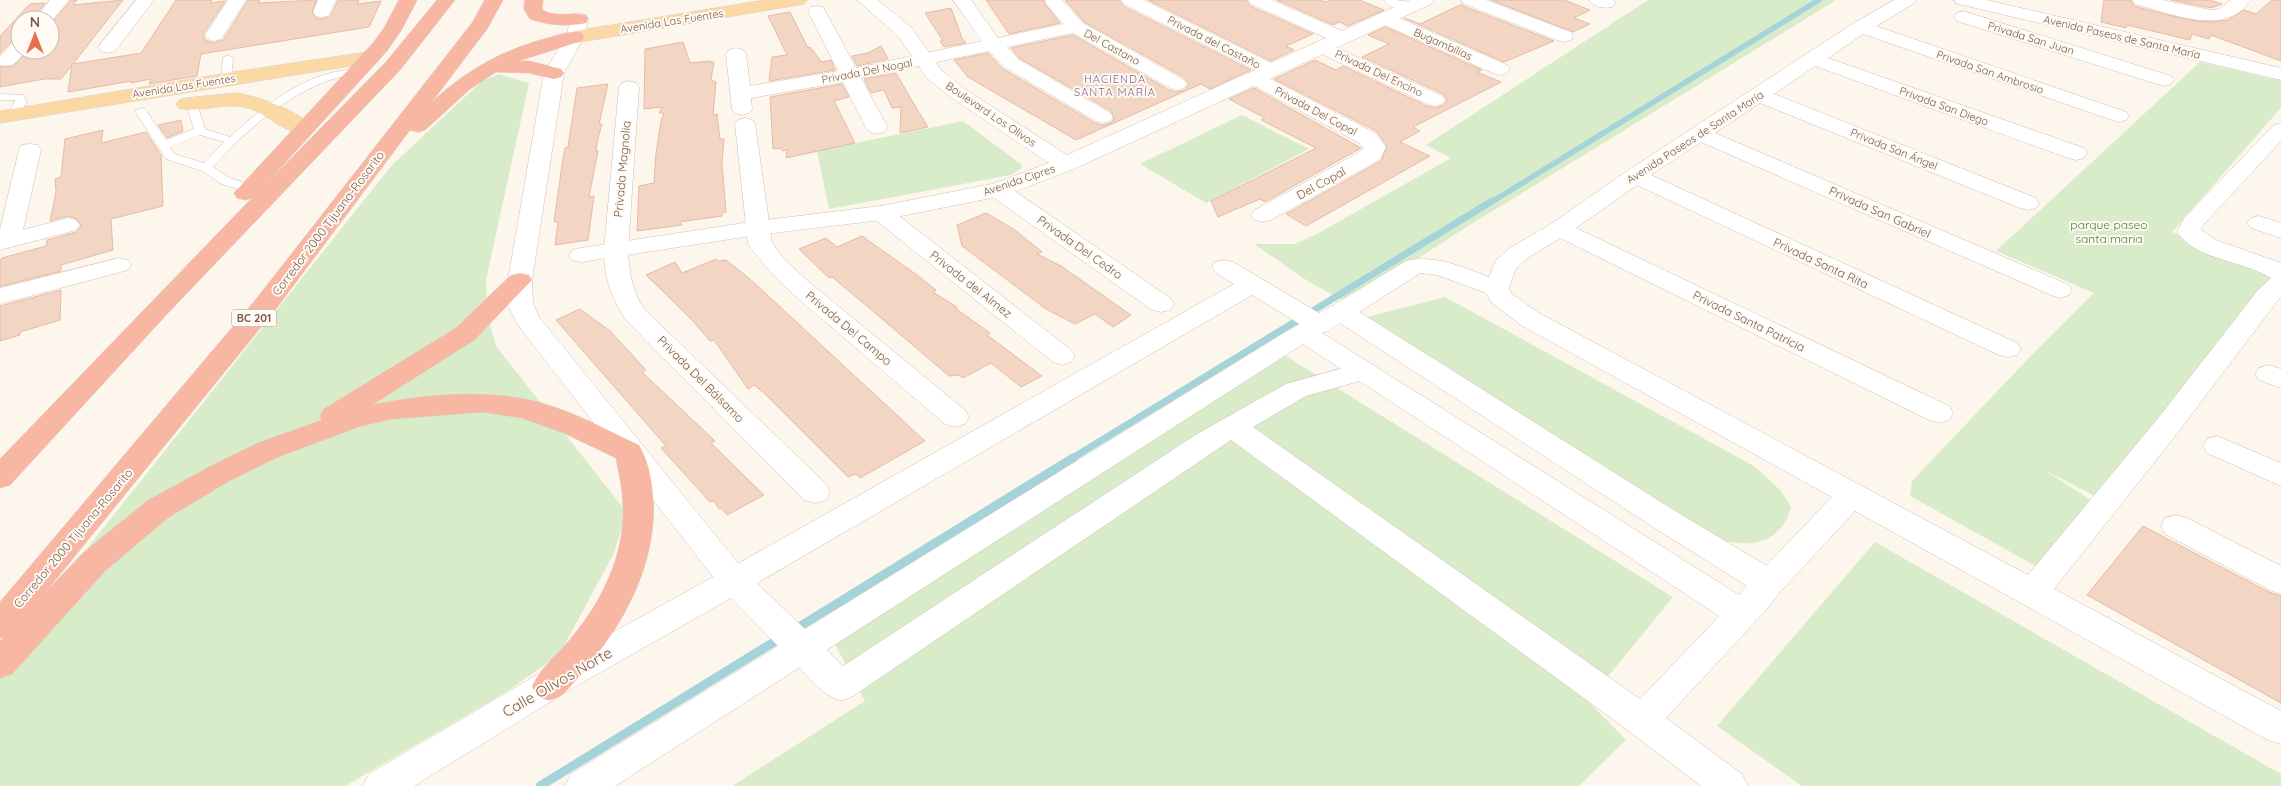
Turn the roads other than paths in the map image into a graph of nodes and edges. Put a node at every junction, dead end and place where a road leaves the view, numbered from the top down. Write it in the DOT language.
graph roads {
  1 [pos="60,0"];
  2 [pos="145,0"];
  3 [pos="236,0"];
  4 [pos="408,0"];
  5 [pos="446,0"];
  6 [pos="494,0"];
  7 [pos="534,0"];
  8 [pos="798,0"];
  9 [pos="866,0"];
  10 [pos="897,0"];
  11 [pos="962,0"];
  12 [pos="1130,0"];
  13 [pos="1257,0"];
  14 [pos="1470,0"];
  15 [pos="1907,0"];
  16 [pos="2141,0"];
  17 [pos="2242,0"];
  18 [pos="1054,2"];
  19 [pos="663,5"];
  20 [pos="1403,6"];
  21 [pos="1956,6"];
  22 [pos="52,10"];
  23 [pos="817,12"];
  24 [pos="1076,27"];
  25 [pos="577,28"];
  26 [pos="1861,28"];
  27 [pos="905,32"];
  28 [pos="214,35"];
  29 [pos="1564,36"];
  30 [pos="1342,38"];
  31 [pos="2135,40"];
  32 [pos="993,44"];
  33 [pos="108,47"];
  34 [pos="1322,47"];
  35 [pos="736,54"];
  36 [pos="10,58"];
  37 [pos="228,58"];
  38 [pos="925,59"];
  39 [pos="1813,59"];
  40 [pos="7,61"];
  41 [pos="2112,64"];
  42 [pos="362,65"];
  43 [pos="493,66"];
  44 [pos="1500,69"];
  45 [pos="554,73"];
  46 [pos="1262,74"];
  47 [pos="2281,74"];
  48 [pos="849,75"];
  49 [pos="226,79"];
  50 [pos="2164,80"];
  51 [pos="1177,84"];
  52 [pos="628,87"];
  53 [pos="1760,95"];
  54 [pos="0,97"];
  55 [pos="1435,100"];
  56 [pos="192,103"];
  57 [pos="272,109"];
  58 [pos="742,109"];
  59 [pos="141,112"];
  60 [pos="7,116"];
  61 [pos="2119,116"];
  62 [pos="1103,117"];
  63 [pos="877,128"];
  64 [pos="303,129"];
  65 [pos="2281,129"];
  66 [pos="200,131"];
  67 [pos="1700,134"];
  68 [pos="0,135"];
  69 [pos="232,141"];
  70 [pos="162,146"];
  71 [pos="1374,147"];
  72 [pos="30,150"];
  73 [pos="2076,153"];
  74 [pos="1066,164"];
  75 [pos="206,168"];
  76 [pos="367,172"];
  77 [pos="1635,176"];
  78 [pos="249,189"];
  79 [pos="998,190"];
  80 [pos="2028,203"];
  81 [pos="880,213"];
  82 [pos="1263,215"];
  83 [pos="2259,223"];
  84 [pos="68,225"];
  85 [pos="757,228"];
  86 [pos="1559,229"];
  87 [pos="2281,231"];
  88 [pos="4,242"];
  89 [pos="616,250"];
  90 [pos="581,255"];
  91 [pos="119,265"];
  92 [pos="1224,267"];
  93 [pos="2281,273"];
  94 [pos="520,280"];
  95 [pos="2281,282"];
  96 [pos="1497,288"];
  97 [pos="1260,289"];
  98 [pos="2060,290"];
  99 [pos="0,296"];
  100 [pos="1161,304"];
  101 [pos="159,307"];
  102 [pos="1319,322"];
  103 [pos="2008,349"];
  104 [pos="1062,356"];
  105 [pos="1364,371"];
  106 [pos="1939,413"];
  107 [pos="955,417"];
  108 [pos="1232,426"];
  109 [pos="295,440"];
  110 [pos="2217,446"];
  111 [pos="629,452"];
  112 [pos="2281,475"];
  113 [pos="0,477"];
  114 [pos="815,492"];
  115 [pos="1852,495"];
  116 [pos="2176,526"];
  117 [pos="2281,581"];
  118 [pos="1769,583"];
  119 [pos="742,590"];
  120 [pos="2032,593"];
  121 [pos="1742,614"];
  122 [pos="0,625"];
  123 [pos="798,644"];
  124 [pos="0,664"];
  125 [pos="549,686"];
  126 [pos="1642,720"];
  127 [pos="2281,729"];
  128 [pos="382,786"];
  129 [pos="584,786"];
  130 [pos="1729,786"];
  1 -- 22 [label="street"];
  2 -- 33 [label="street"];
  3 -- 28 [label="street"];
  4 -- 42 [label="highway"];
  5 -- 101 [label="highway"];
  6 -- 76 [label="highway, Corredor 2000 Tijuana-Rosarito / BC 201"];
  7 -- 25 [label="highway"];
  8 -- 25 [label="main road, Avenida Las Fuentes"];
  9 -- 27 [label="street, Boulevard Los Olivos"];
  10 -- 27 [label="street, Boulevard Los Olivos"];
  11 -- 32 [label="street"];
  12 -- 46 [label="street, Privada del Castaño"];
  13 -- 30 [label="street"];
  14 -- 29 [label="street"];
  15 -- 26 [label="street, Avenida Paseos de Santa María"];
  16 -- 17 [label="street"];
  18 -- 24 [label="street, Del Castano"];
  19 -- 25 [label="main road, Avenida Las Fuentes"];
  20 -- 30 [label="street, Avenida Cipres"];
  20 -- 44 [label="street, Bugambilias"];
  21 -- 31 [label="street, Avenida Paseos de Santa María"];
  21 -- 41 [label="street, Privada San Juan"];
  23 -- 48 [label="street"];
  24 -- 32 [label="street, Privada Del Nogal"];
  24 -- 51 [label="street, Del Castano"];
  25 -- 43 [label="highway"];
  25 -- 45 [label="street"];
  26 -- 39 [label="street, Avenida Paseos de Santa María"];
  26 -- 61 [label="street, Privada San Ambrosio"];
  27 -- 38 [label="street, Boulevard Los Olivos"];
  30 -- 34 [label="street, Avenida Cipres"];
  31 -- 41 [label="street"];
  31 -- 47 [label="street, Avenida Paseos de Santa María"];
  32 -- 38 [label="street, Privada Del Nogal"];
  32 -- 62 [label="street"];
  34 -- 46 [label="street, Avenida Cipres"];
  34 -- 55 [label="street, Privada Del Encino"];
  35 -- 58 [label="street, Privada Del Campo"];
  36 -- 40 [label="street"];
  37 -- 49 [label="lane"];
  38 -- 48 [label="street, Privada Del Nogal"];
  38 -- 74 [label="street, Boulevard Los Olivos"];
  39 -- 53 [label="street, Avenida Paseos de Santa María"];
  39 -- 73 [label="street, Privada San Diego"];
  41 -- 50 [label="street, Privada San Juan"];
  42 -- 49 [label="main road, Avenida Las Fuentes"];
  42 -- 57 [label="lane"];
  42 -- 64 [label="highway"];
  43 -- 45 [label="highway"];
  43 -- 76 [label="highway"];
  45 -- 94 [label="street"];
  46 -- 71 [label="street, Privada Del Copal"];
  46 -- 74 [label="street, Avenida Cipres"];
  48 -- 58 [label="street, Privada Del Nogal"];
  48 -- 63 [label="street"];
  49 -- 60 [label="main road, Avenida Las Fuentes"];
  52 -- 89 [label="street, Privada Magnolia"];
  53 -- 67 [label="street, Avenida Paseos de Santa María"];
  53 -- 80 [label="street, Privada San Ángel"];
  54 -- 60 [label="lane"];
  56 -- 57 [label="main road, Avenida Las Fuentes"];
  56 -- 59 [label="main road, Avenida Las Fuentes"];
  56 -- 66 [label="lane"];
  57 -- 64 [label="main road, Avenida Las Fuentes"];
  57 -- 69 [label="lane"];
  58 -- 85 [label="street, Privada Del Campo"];
  59 -- 68 [label="main road, Avenida Las Fuentes"];
  59 -- 70 [label="lane"];
  64 -- 78 [label="highway"];
  65 -- 93 [label="street"];
  66 -- 69 [label="lane"];
  66 -- 70 [label="lane"];
  67 -- 77 [label="street, Avenida Paseos de Santa María"];
  67 -- 98 [label="street, Privada San Gabriel"];
  69 -- 75 [label="lane"];
  70 -- 75 [label="lane"];
  71 -- 82 [label="street, Del Copal"];
  72 -- 88 [label="street"];
  74 -- 79 [label="street, Avenida Cipres"];
  75 -- 78 [label="lane"];
  76 -- 122 [label="highway, Corredor 2000 Tijuana-Rosarito / BC 201"];
  77 -- 86 [label="street, Avenida Paseos de Santa María"];
  77 -- 103 [label="street, Privada Santa Rita"];
  78 -- 101 [label="highway"];
  79 -- 81 [label="street, Avenida Cipres"];
  79 -- 100 [label="street, Privada Del Cedro"];
  81 -- 85 [label="street, Avenida Cipres"];
  81 -- 104 [label="street, Privada del Almez"];
  83 -- 87 [label="street"];
  84 -- 88 [label="street"];
  85 -- 89 [label="street, Avenida Cipres"];
  85 -- 107 [label="street, Privada Del Campo"];
  86 -- 96 [label="street, Avenida Paseos de Santa María"];
  86 -- 106 [label="street, Privada Santa Patricia"];
  89 -- 90 [label="street, Avenida Cipres"];
  89 -- 114 [label="street, Privada Del Bálsamo"];
  91 -- 99 [label="street"];
  92 -- 97 [label="street"];
  94 -- 109 [label="highway"];
  94 -- 111 [label="street"];
  95 -- 120 [label="street"];
  96 -- 102 [label="street"];
  96 -- 115 [label="street"];
  97 -- 102 [label="street"];
  97 -- 119 [label="street, Calle Olivos Norte"];
  101 -- 113 [label="highway"];
  102 -- 105 [label="street"];
  102 -- 118 [label="street"];
  102 -- 123 [label="street"];
  105 -- 108 [label="street"];
  105 -- 121 [label="street"];
  108 -- 123 [label="street"];
  108 -- 126 [label="street"];
  109 -- 111 [label="highway"];
  109 -- 124 [label="highway"];
  110 -- 112 [label="street"];
  111 -- 119 [label="street"];
  111 -- 125 [label="highway"];
  115 -- 118 [label="street"];
  115 -- 120 [label="street"];
  116 -- 117 [label="street"];
  118 -- 121 [label="street"];
  119 -- 123 [label="street"];
  119 -- 125 [label="street, Calle Olivos Norte"];
  120 -- 127 [label="street"];
  121 -- 126 [label="street"];
  123 -- 129 [label="street"];
  125 -- 128 [label="street, Calle Olivos Norte"];
  126 -- 130 [label="street"];
}
